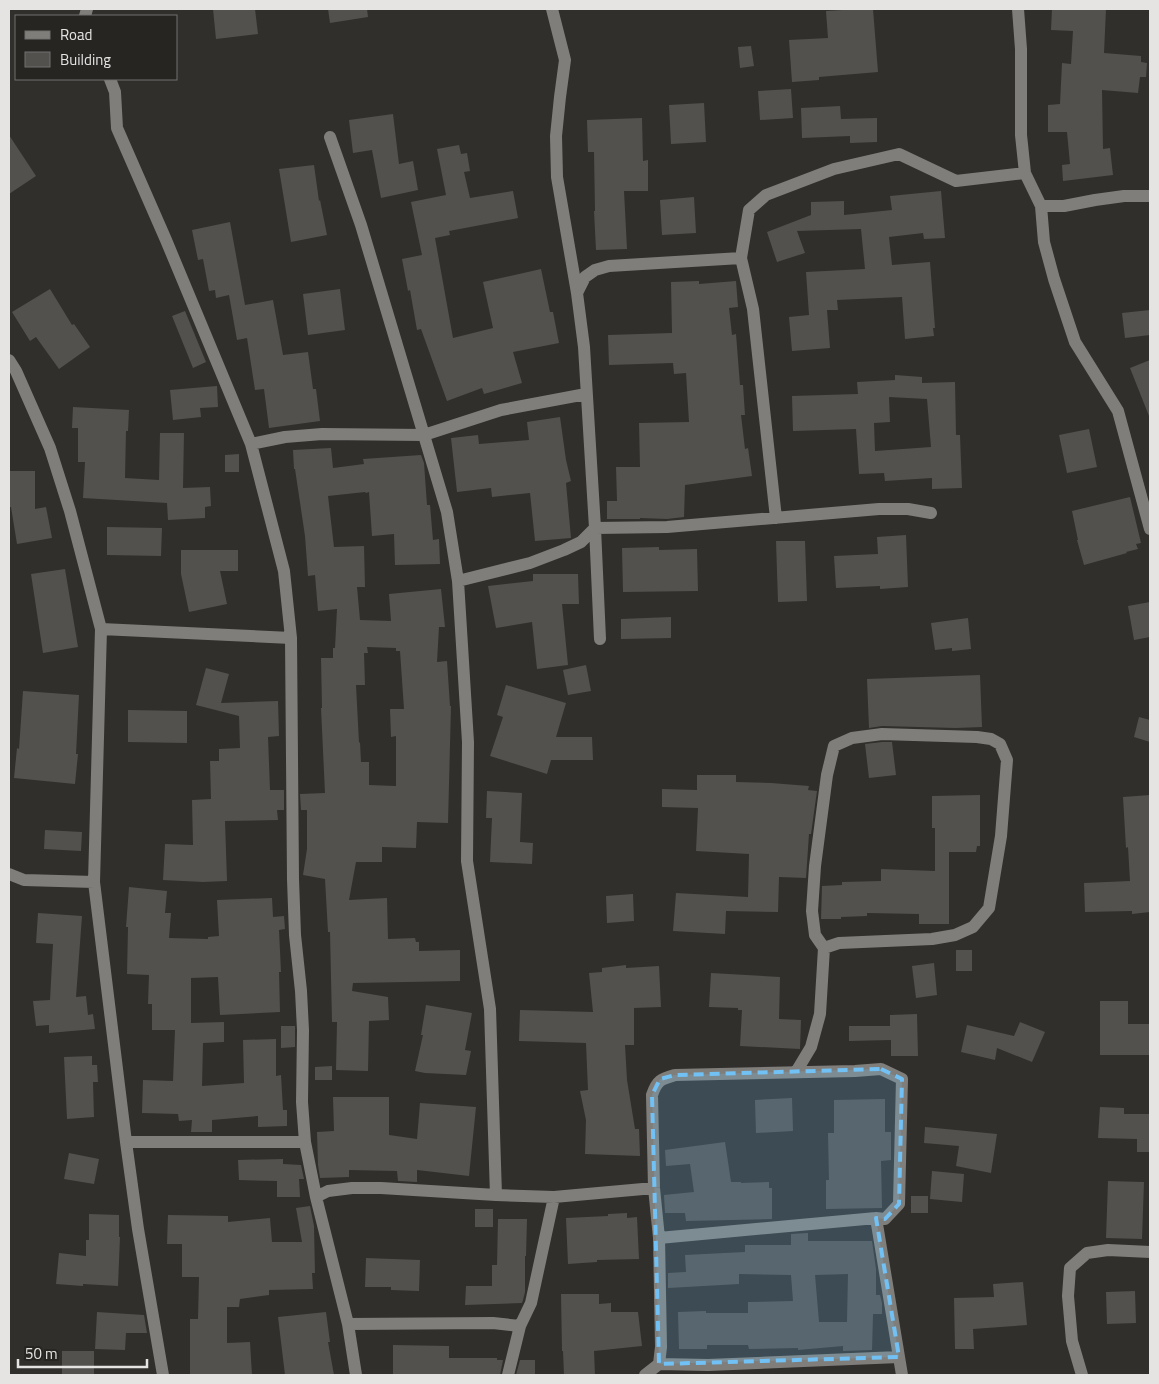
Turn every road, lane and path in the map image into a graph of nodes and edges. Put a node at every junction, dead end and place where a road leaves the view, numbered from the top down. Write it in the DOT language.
graph roads {
  1 [pos="552,9"];
  2 [pos="1018,9"];
  3 [pos="110,80"];
  4 [pos="330,137"];
  5 [pos="1025,173"];
  6 [pos="1150,196"];
  7 [pos="1041,206"];
  8 [pos="741,258"];
  9 [pos="577,293"];
  10 [pos="9,360"];
  11 [pos="586,394"];
  12 [pos="424,435"];
  13 [pos="251,444"];
  14 [pos="931,513"];
  15 [pos="776,518"];
  16 [pos="595,528"];
  17 [pos="1150,529"];
  18 [pos="458,581"];
  19 [pos="101,629"];
  20 [pos="291,638"];
  21 [pos="600,639"];
  22 [pos="9,874"];
  23 [pos="94,882"];
  24 [pos="824,948"];
  25 [pos="796,1072"];
  26 [pos="126,1142"];
  27 [pos="305,1142"];
  28 [pos="654,1188"];
  29 [pos="496,1196"];
  30 [pos="316,1197"];
  31 [pos="554,1197"];
  32 [pos="876,1218"];
  33 [pos="659,1238"];
  34 [pos="1150,1252"];
  35 [pos="348,1324"];
  36 [pos="520,1326"];
  37 [pos="899,1357"];
  38 [pos="659,1364"];
  39 [pos="163,1375"];
  40 [pos="356,1375"];
  41 [pos="508,1375"];
  42 [pos="645,1375"];
  43 [pos="902,1375"];
  44 [pos="1082,1375"];
  1 -- 9 [label="street"];
  2 -- 5 [label="street"];
  3 -- 13 [label="street"];
  4 -- 12 [label="street"];
  5 -- 7 [label="street"];
  5 -- 8 [label="street"];
  6 -- 7 [label="street"];
  7 -- 17 [label="street"];
  8 -- 9 [label="street"];
  8 -- 15 [label="street"];
  9 -- 11 [label="street"];
  10 -- 19 [label="street"];
  11 -- 12 [label="street"];
  11 -- 16 [label="street"];
  12 -- 13 [label="street"];
  12 -- 18 [label="street"];
  13 -- 20 [label="street"];
  14 -- 15 [label="street"];
  15 -- 16 [label="street"];
  16 -- 18 [label="street"];
  16 -- 21 [label="street"];
  18 -- 29 [label="street"];
  19 -- 20 [label="street"];
  19 -- 23 [label="street"];
  20 -- 27 [label="street"];
  22 -- 23 [label="street"];
  23 -- 26 [label="street"];
  24 -- 24 [label="street"];
  24 -- 25 [label="street"];
  25 -- 28 [label="street"];
  25 -- 32 [label="street"];
  26 -- 27 [label="street"];
  26 -- 39 [label="street"];
  27 -- 30 [label="street"];
  28 -- 31 [label="street"];
  28 -- 33 [label="street"];
  29 -- 30 [label="street"];
  29 -- 31 [label="street"];
  30 -- 35 [label="street"];
  31 -- 36 [label="street"];
  32 -- 33 [label="street"];
  32 -- 37 [label="street"];
  33 -- 38 [label="street"];
  34 -- 44 [label="street"];
  35 -- 36 [label="street"];
  35 -- 40 [label="street"];
  36 -- 41 [label="street"];
  37 -- 38 [label="street"];
  37 -- 43 [label="street"];
  38 -- 42 [label="street"];
}
